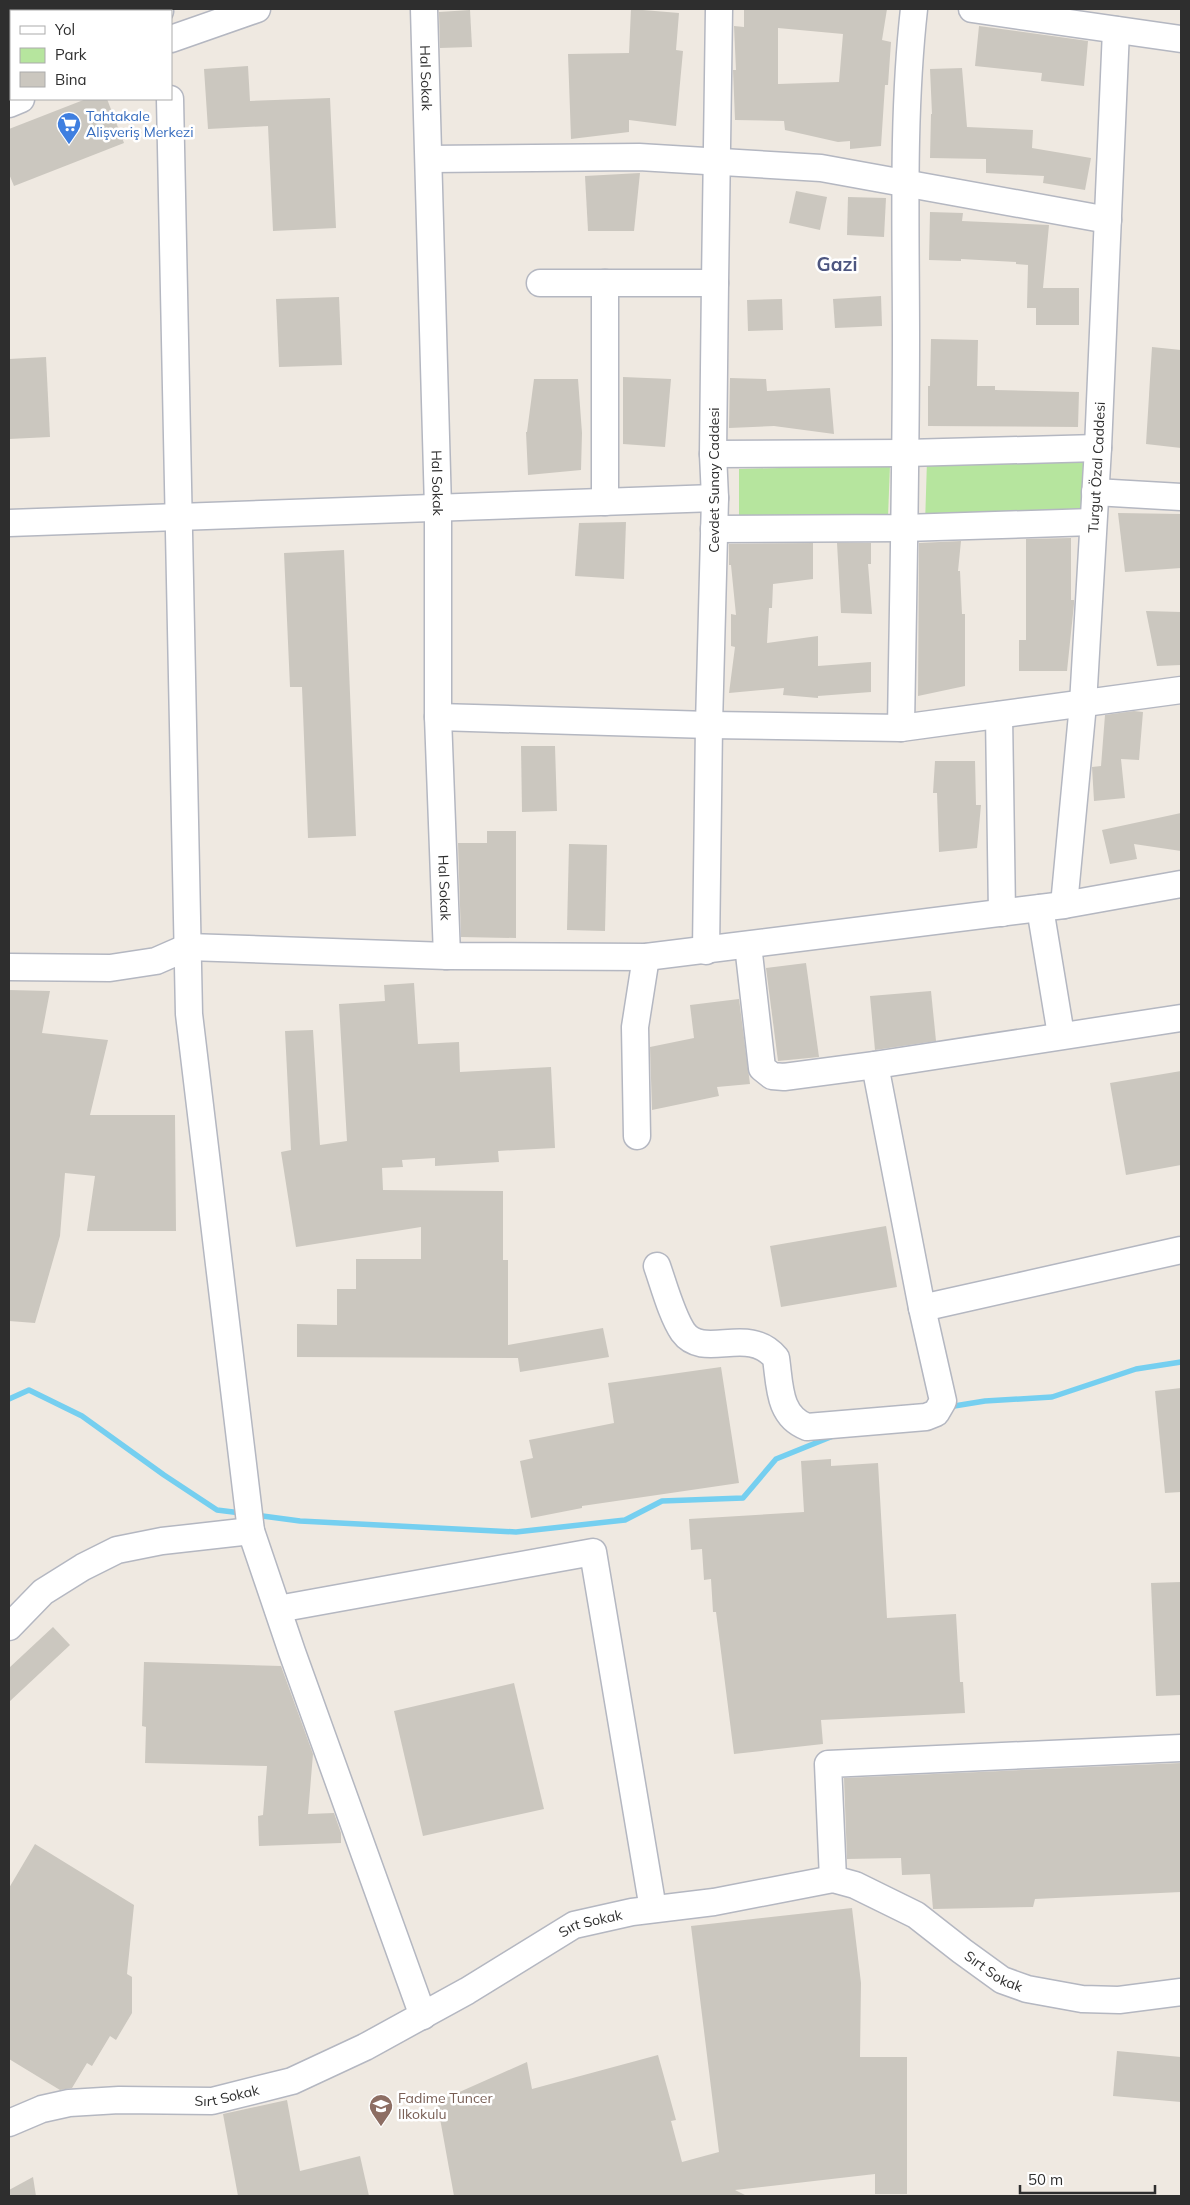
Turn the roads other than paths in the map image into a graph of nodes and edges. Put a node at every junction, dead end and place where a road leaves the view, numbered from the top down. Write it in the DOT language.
graph roads {
  1 [pos="257,9"];
  2 [pos="424,9"];
  3 [pos="719,9"];
  4 [pos="914,9"];
  5 [pos="972,9"];
  6 [pos="1116,30"];
  7 [pos="172,39"];
  8 [pos="1181,39"];
  9 [pos="170,100"];
  10 [pos="429,159"];
  11 [pos="716,161"];
  12 [pos="906,182"];
  13 [pos="1108,220"];
  14 [pos="540,283"];
  15 [pos="605,283"];
  16 [pos="715,283"];
  17 [pos="1098,448"];
  18 [pos="906,453"];
  19 [pos="713,454"];
  20 [pos="1095,492"];
  21 [pos="1181,497"];
  22 [pos="715,498"];
  23 [pos="605,502"];
  24 [pos="438,508"];
  25 [pos="180,516"];
  26 [pos="1093,522"];
  27 [pos="9,523"];
  28 [pos="904,528"];
  29 [pos="714,529"];
  30 [pos="1181,690"];
  31 [pos="1083,704"];
  32 [pos="999,714"];
  33 [pos="438,717"];
  34 [pos="708,725"];
  35 [pos="900,728"];
  36 [pos="1181,884"];
  37 [pos="1052,906"];
  38 [pos="1002,913"];
  39 [pos="748,945"];
  40 [pos="188,947"];
  41 [pos="706,951"];
  42 [pos="447,956"];
  43 [pos="646,957"];
  44 [pos="9,967"];
  45 [pos="1181,1018"];
  46 [pos="1061,1035"];
  47 [pos="876,1065"];
  48 [pos="637,1136"];
  49 [pos="1181,1250"];
  50 [pos="657,1266"];
  51 [pos="922,1308"];
  52 [pos="252,1531"];
  53 [pos="278,1609"];
  54 [pos="9,1627"];
  55 [pos="1181,1748"];
  56 [pos="833,1879"];
  57 [pos="653,1909"];
  58 [pos="1181,1992"];
  59 [pos="423,2016"];
  60 [pos="9,2123"];
  1 -- 7 [label="street"];
  2 -- 10 [label="street, Hal Sokak"];
  3 -- 11 [label="street, Cevdet Sunay Caddesi"];
  4 -- 12 [label="street"];
  5 -- 6 [label="street"];
  6 -- 8 [label="street"];
  6 -- 13 [label="street, Turgut Özal Caddesi"];
  9 -- 25 [label="street"];
  10 -- 11 [label="street"];
  10 -- 24 [label="street, Hal Sokak"];
  11 -- 12 [label="street"];
  11 -- 16 [label="street, Cevdet Sunay Caddesi"];
  12 -- 13 [label="street"];
  12 -- 18 [label="street"];
  13 -- 17 [label="street, Turgut Özal Caddesi"];
  14 -- 15 [label="street"];
  15 -- 16 [label="street"];
  15 -- 23 [label="street"];
  16 -- 19 [label="street, Cevdet Sunay Caddesi"];
  17 -- 18 [label="street"];
  17 -- 20 [label="street, Turgut Özal Caddesi"];
  18 -- 19 [label="street"];
  18 -- 28 [label="street"];
  19 -- 22 [label="street, Cevdet Sunay Caddesi"];
  20 -- 21 [label="street"];
  20 -- 26 [label="street, Turgut Özal Caddesi"];
  22 -- 23 [label="street"];
  22 -- 29 [label="street, Cevdet Sunay Caddesi"];
  23 -- 24 [label="street"];
  24 -- 25 [label="street"];
  24 -- 33 [label="street, Hal Sokak"];
  25 -- 27 [label="street"];
  25 -- 40 [label="street"];
  26 -- 28 [label="street"];
  26 -- 31 [label="street, Turgut Özal Caddesi"];
  28 -- 29 [label="street"];
  28 -- 35 [label="street"];
  29 -- 34 [label="street, Cevdet Sunay Caddesi"];
  30 -- 31 [label="street"];
  31 -- 32 [label="street"];
  31 -- 37 [label="street, Turgut Özal Caddesi"];
  32 -- 35 [label="street"];
  32 -- 38 [label="street"];
  33 -- 34 [label="street"];
  33 -- 42 [label="street, Hal Sokak"];
  34 -- 35 [label="street"];
  34 -- 41 [label="street, Cevdet Sunay Caddesi"];
  36 -- 37 [label="street"];
  37 -- 38 [label="street"];
  37 -- 46 [label="street, Turgut Özal Caddesi"];
  38 -- 39 [label="street"];
  39 -- 41 [label="street"];
  39 -- 47 [label="street"];
  40 -- 42 [label="street"];
  40 -- 44 [label="street"];
  40 -- 52 [label="street"];
  41 -- 43 [label="street"];
  42 -- 43 [label="street"];
  43 -- 48 [label="street"];
  45 -- 46 [label="street"];
  46 -- 47 [label="street"];
  47 -- 51 [label="street"];
  49 -- 51 [label="street"];
  50 -- 51 [label="street"];
  52 -- 53 [label="street"];
  52 -- 54 [label="street"];
  53 -- 57 [label="street"];
  53 -- 59 [label="street"];
  55 -- 56 [label="street"];
  56 -- 57 [label="street, Sırt Sokak"];
  56 -- 58 [label="street, Sırt Sokak"];
  57 -- 59 [label="street, Sırt Sokak"];
  59 -- 60 [label="street, Sırt Sokak"];
}
